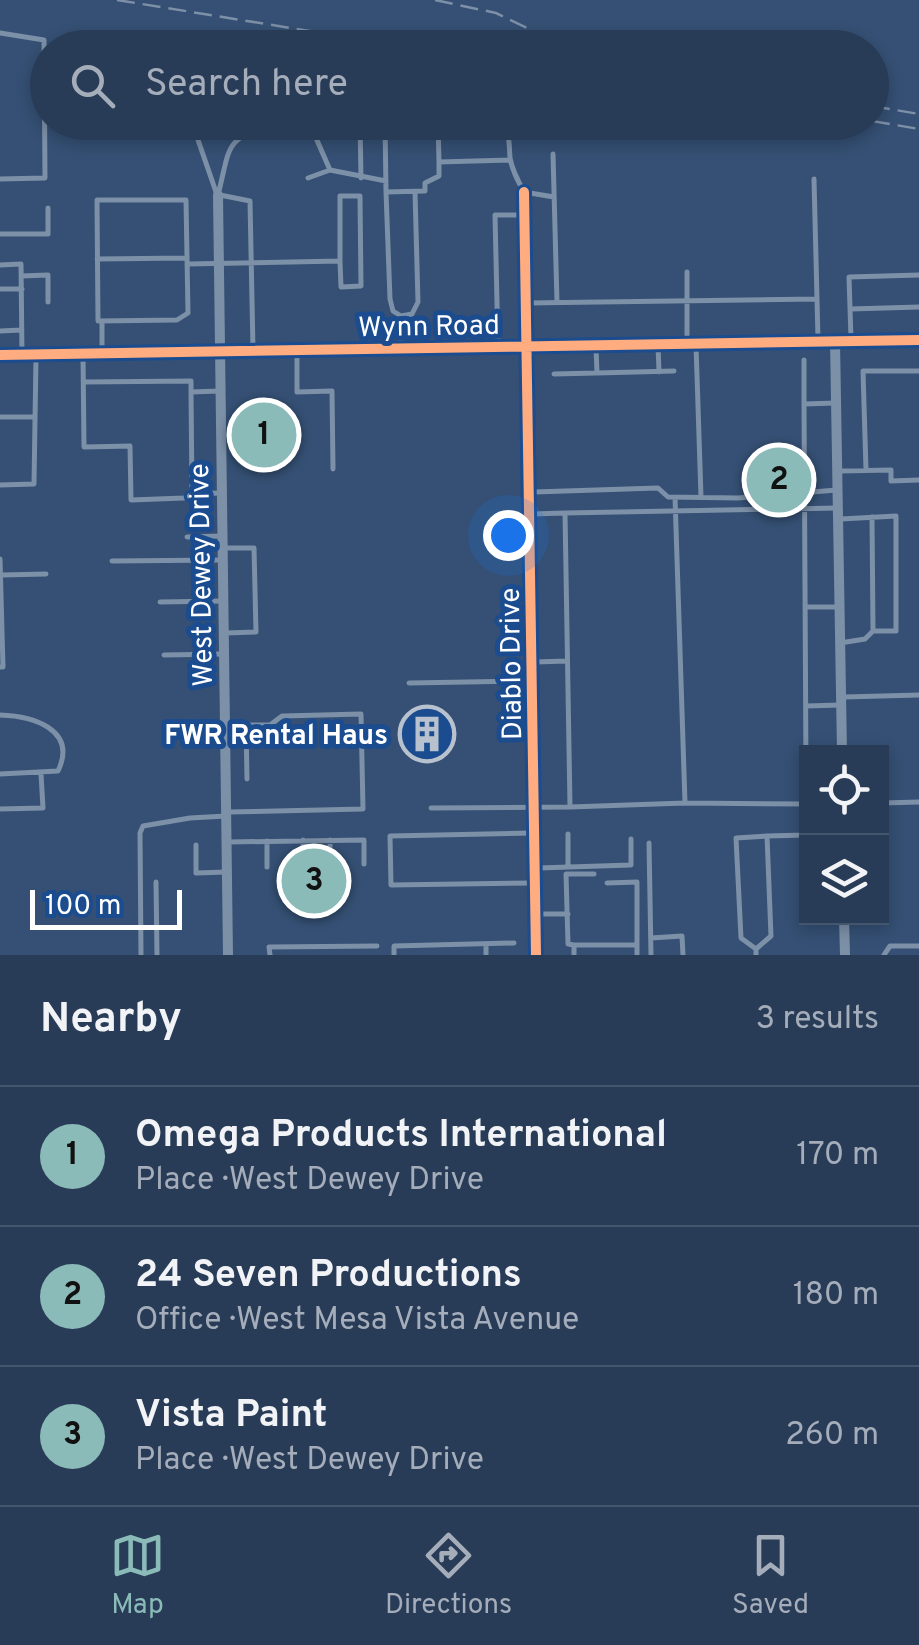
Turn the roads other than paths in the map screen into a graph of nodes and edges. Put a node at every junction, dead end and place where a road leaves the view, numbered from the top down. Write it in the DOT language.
graph roads {
  1 [pos="0,32"];
  2 [pos="30,37"];
  3 [pos="45,140"];
  4 [pos="198,140"];
  5 [pos="234,140"];
  6 [pos="317,140"];
  7 [pos="360,140"];
  8 [pos="385,140"];
  9 [pos="438,140"];
  10 [pos="510,140"];
  11 [pos="553,154"];
  12 [pos="510,160"];
  13 [pos="439,162"];
  14 [pos="330,170"];
  15 [pos="308,178"];
  16 [pos="361,178"];
  17 [pos="0,179"];
  18 [pos="814,179"];
  19 [pos="386,181"];
  20 [pos="386,192"];
  21 [pos="415,192"];
  22 [pos="524,192"];
  23 [pos="218,195"];
  24 [pos="554,197"];
  25 [pos="48,208"];
  26 [pos="525,215"];
  27 [pos="0,234"];
  28 [pos="98,260"];
  29 [pos="187,261"];
  30 [pos="340,261"];
  31 [pos="251,262"];
  32 [pos="218,263"];
  33 [pos="0,264"];
  34 [pos="687,272"];
  35 [pos="919,275"];
  36 [pos="21,276"];
  37 [pos="22,288"];
  38 [pos="0,290"];
  39 [pos="817,299"];
  40 [pos="687,300"];
  41 [pos="48,302"];
  42 [pos="557,302"];
  43 [pos="528,303"];
  44 [pos="919,307"];
  45 [pos="850,310"];
  46 [pos="401,316"];
  47 [pos="102,321"];
  48 [pos="22,330"];
  49 [pos="0,331"];
  50 [pos="919,340"];
  51 [pos="834,341"];
  52 [pos="851,341"];
  53 [pos="818,342"];
  54 [pos="658,344"];
  55 [pos="692,344"];
  56 [pos="596,345"];
  57 [pos="498,346"];
  58 [pos="528,346"];
  59 [pos="401,348"];
  60 [pos="297,350"];
  61 [pos="219,351"];
  62 [pos="253,351"];
  63 [pos="102,353"];
  64 [pos="29,354"];
  65 [pos="83,354"];
  66 [pos="0,355"];
  67 [pos="804,360"];
  68 [pos="919,370"];
  69 [pos="674,371"];
  70 [pos="659,372"];
  71 [pos="597,373"];
  72 [pos="554,374"];
  73 [pos="84,382"];
  74 [pos="191,392"];
  75 [pos="220,392"];
  76 [pos="836,403"];
  77 [pos="804,404"];
  78 [pos="35,417"];
  79 [pos="0,418"];
  80 [pos="333,469"];
  81 [pos="866,470"];
  82 [pos="837,471"];
  83 [pos="919,480"];
  84 [pos="0,485"];
  85 [pos="837,490"];
  86 [pos="529,492"];
  87 [pos="805,492"];
  88 [pos="221,493"];
  89 [pos="192,494"];
  90 [pos="675,497"];
  91 [pos="701,498"];
  92 [pos="805,510"];
  93 [pos="676,511"];
  94 [pos="565,513"];
  95 [pos="530,514"];
  96 [pos="838,514"];
  97 [pos="872,517"];
  98 [pos="500,532"];
  99 [pos="530,532"];
  100 [pos="186,537"];
  101 [pos="222,548"];
  102 [pos="0,559"];
  103 [pos="112,561"];
  104 [pos="46,574"];
  105 [pos="2,576"];
  106 [pos="223,601"];
  107 [pos="160,602"];
  108 [pos="806,607"];
  109 [pos="839,607"];
  110 [pos="873,631"];
  111 [pos="223,633"];
  112 [pos="840,643"];
  113 [pos="501,648"];
  114 [pos="164,654"];
  115 [pos="224,654"];
  116 [pos="532,655"];
  117 [pos="568,661"];
  118 [pos="0,667"];
  119 [pos="533,681"];
  120 [pos="409,684"];
  121 [pos="919,695"];
  122 [pos="841,701"];
  123 [pos="806,706"];
  124 [pos="0,715"];
  125 [pos="225,744"];
  126 [pos="246,744"];
  127 [pos="806,745"];
  128 [pos="842,745"];
  129 [pos="42,773"];
  130 [pos="0,774"];
  131 [pos="247,779"];
  132 [pos="919,802"];
  133 [pos="685,803"];
  134 [pos="889,803"];
  135 [pos="799,804"];
  136 [pos="570,807"];
  137 [pos="430,808"];
  138 [pos="534,808"];
  139 [pos="0,809"];
  140 [pos="226,814"];
  141 [pos="534,833"];
  142 [pos="568,834"];
  143 [pos="799,835"];
  144 [pos="767,836"];
  145 [pos="303,840"];
  146 [pos="330,840"];
  147 [pos="631,840"];
  148 [pos="267,841"];
  149 [pos="226,842"];
  150 [pos="649,843"];
  151 [pos="196,845"];
  152 [pos="364,864"];
  153 [pos="267,867"];
  154 [pos="304,867"];
  155 [pos="330,867"];
  156 [pos="568,867"];
  157 [pos="227,872"];
  158 [pos="594,874"];
  159 [pos="535,876"];
  160 [pos="156,882"];
  161 [pos="607,883"];
  162 [pos="536,914"];
  163 [pos="568,914"];
  164 [pos="844,925"];
  165 [pos="651,938"];
  166 [pos="514,943"];
  167 [pos="486,944"];
  168 [pos="637,945"];
  169 [pos="362,946"];
  170 [pos="377,946"];
  171 [pos="574,946"];
  172 [pos="917,946"];
  173 [pos="756,952"];
  174 [pos="141,955"];
  175 [pos="157,955"];
  176 [pos="228,955"];
  177 [pos="270,955"];
  178 [pos="362,955"];
  179 [pos="394,955"];
  180 [pos="486,955"];
  181 [pos="536,955"];
  182 [pos="574,955"];
  183 [pos="637,955"];
  184 [pos="651,955"];
  185 [pos="683,955"];
  186 [pos="845,955"];
  187 [pos="884,955"];
  188 [pos="914,955"];
  1 -- 2 [label="lane"];
  3 -- 17 [label="lane"];
  4 -- 23 [label="lane"];
  5 -- 23 [label="lane"];
  6 -- 14 [label="lane"];
  7 -- 16 [label="lane"];
  8 -- 19 [label="lane"];
  9 -- 13 [label="lane"];
  10 -- 12 [label="lane"];
  11 -- 24 [label="lane"];
  12 -- 13 [label="lane"];
  12 -- 22 [label="lane"];
  13 -- 21 [label="lane"];
  14 -- 15 [label="lane"];
  14 -- 16 [label="lane"];
  16 -- 19 [label="lane"];
  18 -- 39 [label="lane"];
  19 -- 20 [label="lane"];
  20 -- 21 [label="lane"];
  20 -- 46 [label="lane"];
  21 -- 46 [label="lane"];
  22 -- 24 [label="lane"];
  22 -- 26 [label="street, Diablo Drive"];
  23 -- 31 [label="lane"];
  23 -- 32 [label="street, West Dewey Drive"];
  24 -- 42 [label="lane"];
  25 -- 27 [label="lane"];
  26 -- 43 [label="street, Diablo Drive"];
  26 -- 57 [label="lane"];
  28 -- 29 [label="lane"];
  28 -- 29 [label="lane"];
  28 -- 47 [label="lane"];
  29 -- 32 [label="lane"];
  29 -- 47 [label="lane"];
  30 -- 30 [label="lane"];
  30 -- 31 [label="lane"];
  31 -- 32 [label="lane"];
  31 -- 62 [label="lane"];
  32 -- 61 [label="street, West Dewey Drive"];
  33 -- 36 [label="lane"];
  34 -- 40 [label="lane"];
  35 -- 45 [label="lane"];
  36 -- 37 [label="lane"];
  36 -- 41 [label="lane"];
  37 -- 38 [label="lane"];
  37 -- 48 [label="lane"];
  39 -- 40 [label="lane"];
  39 -- 53 [label="lane"];
  40 -- 42 [label="lane"];
  40 -- 55 [label="lane"];
  42 -- 43 [label="lane"];
  43 -- 58 [label="street, Diablo Drive"];
  44 -- 45 [label="lane"];
  45 -- 52 [label="lane"];
  46 -- 59 [label="lane"];
  47 -- 63 [label="lane"];
  48 -- 49 [label="lane"];
  48 -- 64 [label="lane"];
  50 -- 52 [label="street, Wynn Road"];
  51 -- 52 [label="street, Wynn Road"];
  51 -- 53 [label="street, Wynn Road"];
  51 -- 76 [label="street"];
  53 -- 55 [label="street, Wynn Road"];
  54 -- 55 [label="street, Wynn Road"];
  54 -- 56 [label="street, Wynn Road"];
  54 -- 70 [label="lane"];
  55 -- 91 [label="lane"];
  56 -- 58 [label="street, Wynn Road"];
  56 -- 71 [label="lane"];
  57 -- 58 [label="street, Wynn Road"];
  57 -- 59 [label="street, Wynn Road"];
  58 -- 86 [label="street, Diablo Drive"];
  59 -- 60 [label="street, Wynn Road"];
  60 -- 62 [label="street, Wynn Road"];
  60 -- 80 [label="lane"];
  61 -- 62 [label="street, Wynn Road"];
  61 -- 63 [label="street, Wynn Road"];
  61 -- 75 [label="street, West Dewey Drive"];
  63 -- 65 [label="street, Wynn Road"];
  64 -- 65 [label="street, Wynn Road"];
  64 -- 66 [label="street, Wynn Road"];
  64 -- 78 [label="lane"];
  65 -- 73 [label="lane"];
  67 -- 77 [label="lane"];
  68 -- 81 [label="lane"];
  69 -- 70 [label="lane"];
  70 -- 71 [label="lane"];
  71 -- 72 [label="lane"];
  73 -- 74 [label="lane"];
  73 -- 89 [label="lane"];
  74 -- 75 [label="lane"];
  74 -- 89 [label="lane"];
  75 -- 88 [label="street, West Dewey Drive"];
  76 -- 77 [label="lane"];
  76 -- 82 [label="street"];
  77 -- 87 [label="lane"];
  78 -- 79 [label="lane"];
  78 -- 84 [label="lane"];
  81 -- 82 [label="lane"];
  81 -- 83 [label="lane"];
  82 -- 85 [label="street"];
  85 -- 87 [label="lane"];
  85 -- 96 [label="street"];
  86 -- 90 [label="lane"];
  86 -- 95 [label="street, Diablo Drive"];
  87 -- 91 [label="lane"];
  87 -- 92 [label="lane"];
  88 -- 89 [label="lane"];
  88 -- 101 [label="street, West Dewey Drive"];
  90 -- 91 [label="lane"];
  90 -- 93 [label="lane"];
  92 -- 93 [label="lane"];
  92 -- 96 [label="lane"];
  92 -- 108 [label="lane"];
  93 -- 94 [label="lane"];
  93 -- 133 [label="lane"];
  94 -- 95 [label="lane"];
  94 -- 117 [label="lane"];
  95 -- 99 [label="street, Diablo Drive"];
  96 -- 97 [label="lane"];
  96 -- 109 [label="street"];
  97 -- 110 [label="lane"];
  97 -- 110 [label="lane"];
  98 -- 99 [label="lane"];
  99 -- 116 [label="street, Diablo Drive"];
  100 -- 101 [label="lane"];
  101 -- 103 [label="lane"];
  101 -- 106 [label="street, West Dewey Drive"];
  101 -- 111 [label="lane"];
  102 -- 105 [label="lane"];
  104 -- 105 [label="lane"];
  105 -- 118 [label="lane"];
  106 -- 107 [label="lane"];
  106 -- 111 [label="street, West Dewey Drive"];
  108 -- 109 [label="lane"];
  108 -- 123 [label="lane"];
  109 -- 112 [label="street"];
  110 -- 112 [label="lane"];
  111 -- 115 [label="street, West Dewey Drive"];
  112 -- 122 [label="street"];
  113 -- 116 [label="lane"];
  114 -- 115 [label="lane"];
  115 -- 125 [label="street, West Dewey Drive"];
  116 -- 117 [label="lane"];
  116 -- 119 [label="street, Diablo Drive"];
  117 -- 136 [label="lane"];
  119 -- 120 [label="lane"];
  119 -- 138 [label="street, Diablo Drive"];
  121 -- 122 [label="lane"];
  122 -- 123 [label="lane"];
  122 -- 128 [label="street"];
  123 -- 127 [label="lane"];
  124 -- 129 [label="lane"];
  125 -- 126 [label="lane"];
  125 -- 140 [label="street, West Dewey Drive"];
  126 -- 131 [label="lane"];
  126 -- 140 [label="lane"];
  129 -- 130 [label="lane"];
  129 -- 139 [label="lane"];
  132 -- 134 [label="lane"];
  133 -- 135 [label="lane"];
  133 -- 136 [label="lane"];
  136 -- 138 [label="lane"];
  137 -- 138 [label="lane"];
  138 -- 141 [label="street, Diablo Drive"];
  140 -- 149 [label="street, West Dewey Drive"];
  140 -- 174 [label="lane"];
  141 -- 159 [label="street, Diablo Drive"];
  141 -- 159 [label="lane"];
  142 -- 156 [label="lane"];
  143 -- 144 [label="lane"];
  144 -- 173 [label="lane"];
  144 -- 173 [label="lane"];
  145 -- 146 [label="lane"];
  145 -- 148 [label="lane"];
  145 -- 154 [label="lane"];
  146 -- 152 [label="lane"];
  146 -- 155 [label="lane"];
  147 -- 156 [label="lane"];
  148 -- 149 [label="lane"];
  148 -- 153 [label="lane"];
  149 -- 157 [label="street, West Dewey Drive"];
  150 -- 165 [label="lane"];
  151 -- 157 [label="lane"];
  156 -- 159 [label="lane"];
  157 -- 176 [label="street, West Dewey Drive"];
  158 -- 163 [label="lane"];
  159 -- 162 [label="street, Diablo Drive"];
  160 -- 175 [label="lane"];
  161 -- 168 [label="lane"];
  162 -- 163 [label="lane"];
  162 -- 181 [label="street, Diablo Drive"];
  163 -- 171 [label="lane"];
  164 -- 186 [label="street"];
  165 -- 184 [label="lane"];
  165 -- 185 [label="lane"];
  166 -- 167 [label="lane"];
  167 -- 179 [label="lane"];
  167 -- 180 [label="lane"];
  168 -- 171 [label="lane"];
  168 -- 183 [label="lane"];
  169 -- 170 [label="lane"];
  169 -- 177 [label="lane"];
  169 -- 178 [label="lane"];
  171 -- 182 [label="lane"];
  172 -- 187 [label="lane"];
  172 -- 188 [label="lane"];
}
